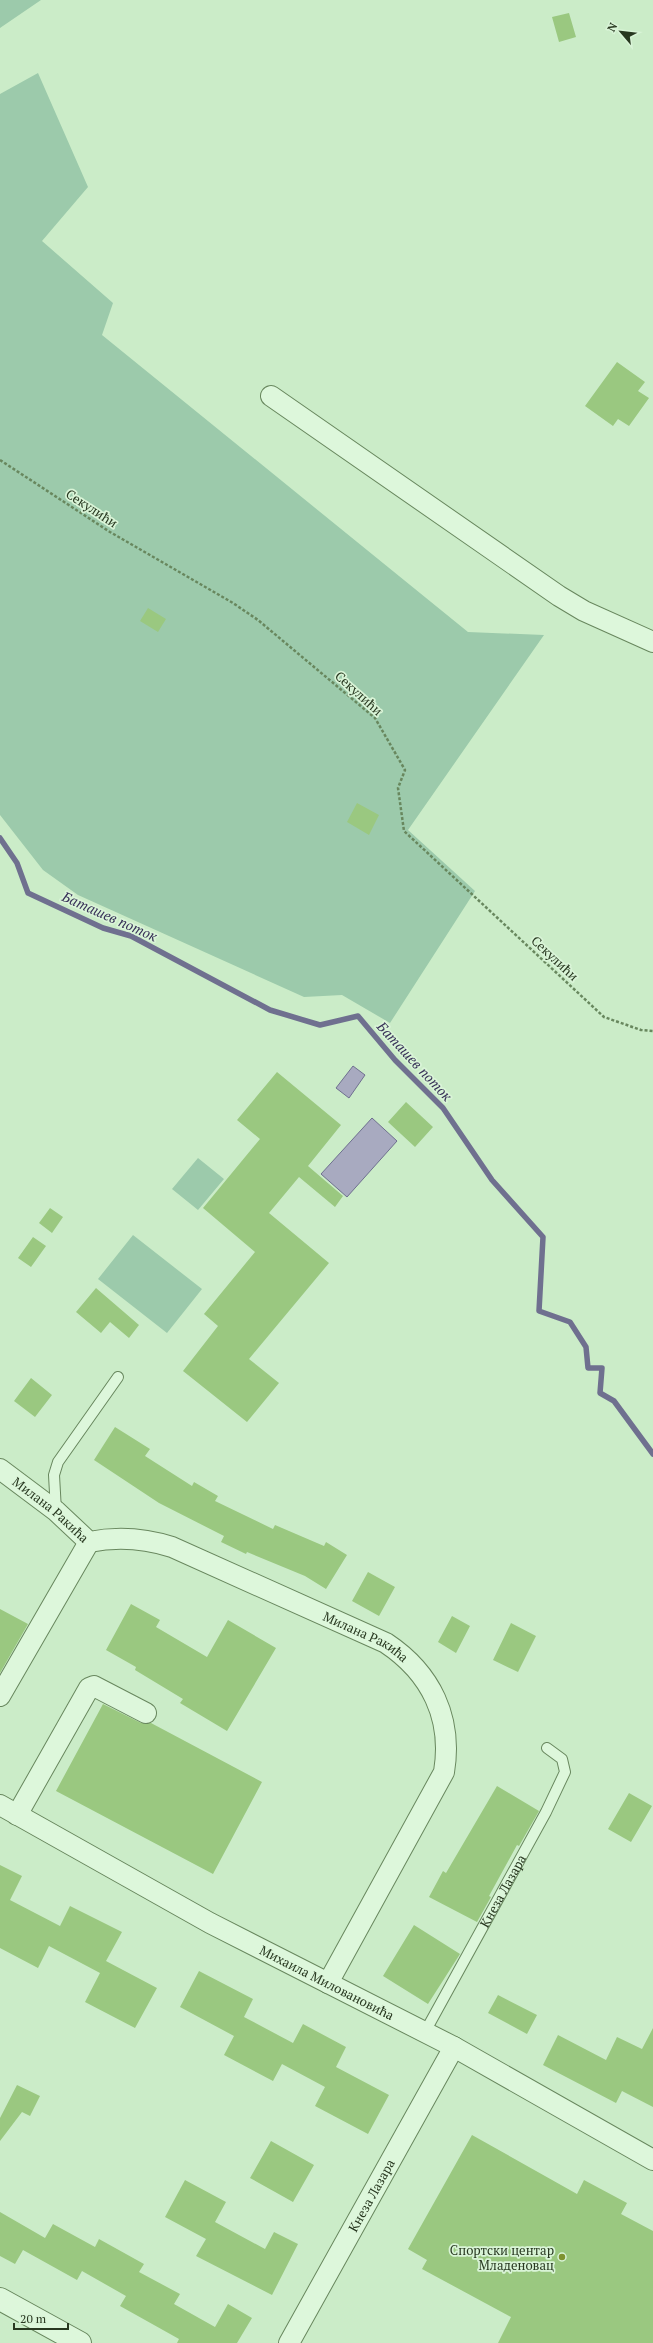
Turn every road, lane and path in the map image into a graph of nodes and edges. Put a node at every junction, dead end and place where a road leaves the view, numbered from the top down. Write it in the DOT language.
graph roads {
  1 [pos="271,396"];
  2 [pos="0,460"];
  3 [pos="653,642"];
  4 [pos="653,1031"];
  5 [pos="118,1377"];
  6 [pos="0,1469"];
  7 [pos="56,1511"];
  8 [pos="89,1542"];
  9 [pos="0,1696"];
  10 [pos="146,1713"];
  11 [pos="547,1748"];
  12 [pos="0,1805"];
  13 [pos="18,1815"];
  14 [pos="328,1983"];
  15 [pos="425,2032"];
  16 [pos="454,2047"];
  17 [pos="653,2160"];
  18 [pos="0,2299"];
  19 [pos="80,2343"];
  20 [pos="289,2343"];
  1 -- 3 [label="street"];
  2 -- 4 [label="path, Секулићи"];
  5 -- 7 [label="lane"];
  6 -- 7 [label="street, Милана Ракића"];
  7 -- 8 [label="street, Милана Ракића"];
  8 -- 9 [label="street"];
  8 -- 14 [label="street, Милана Ракића"];
  10 -- 13 [label="street"];
  11 -- 15 [label="lane, Кнеза Лазара"];
  12 -- 13 [label="street, Михаила Миловановића"];
  13 -- 14 [label="street, Михаила Миловановића"];
  14 -- 15 [label="street, Михаила Миловановића"];
  15 -- 16 [label="street, Михаила Миловановића"];
  16 -- 17 [label="street, Михаила Миловановића"];
  16 -- 20 [label="street, Кнеза Лазара"];
  18 -- 19 [label="street"];
}
